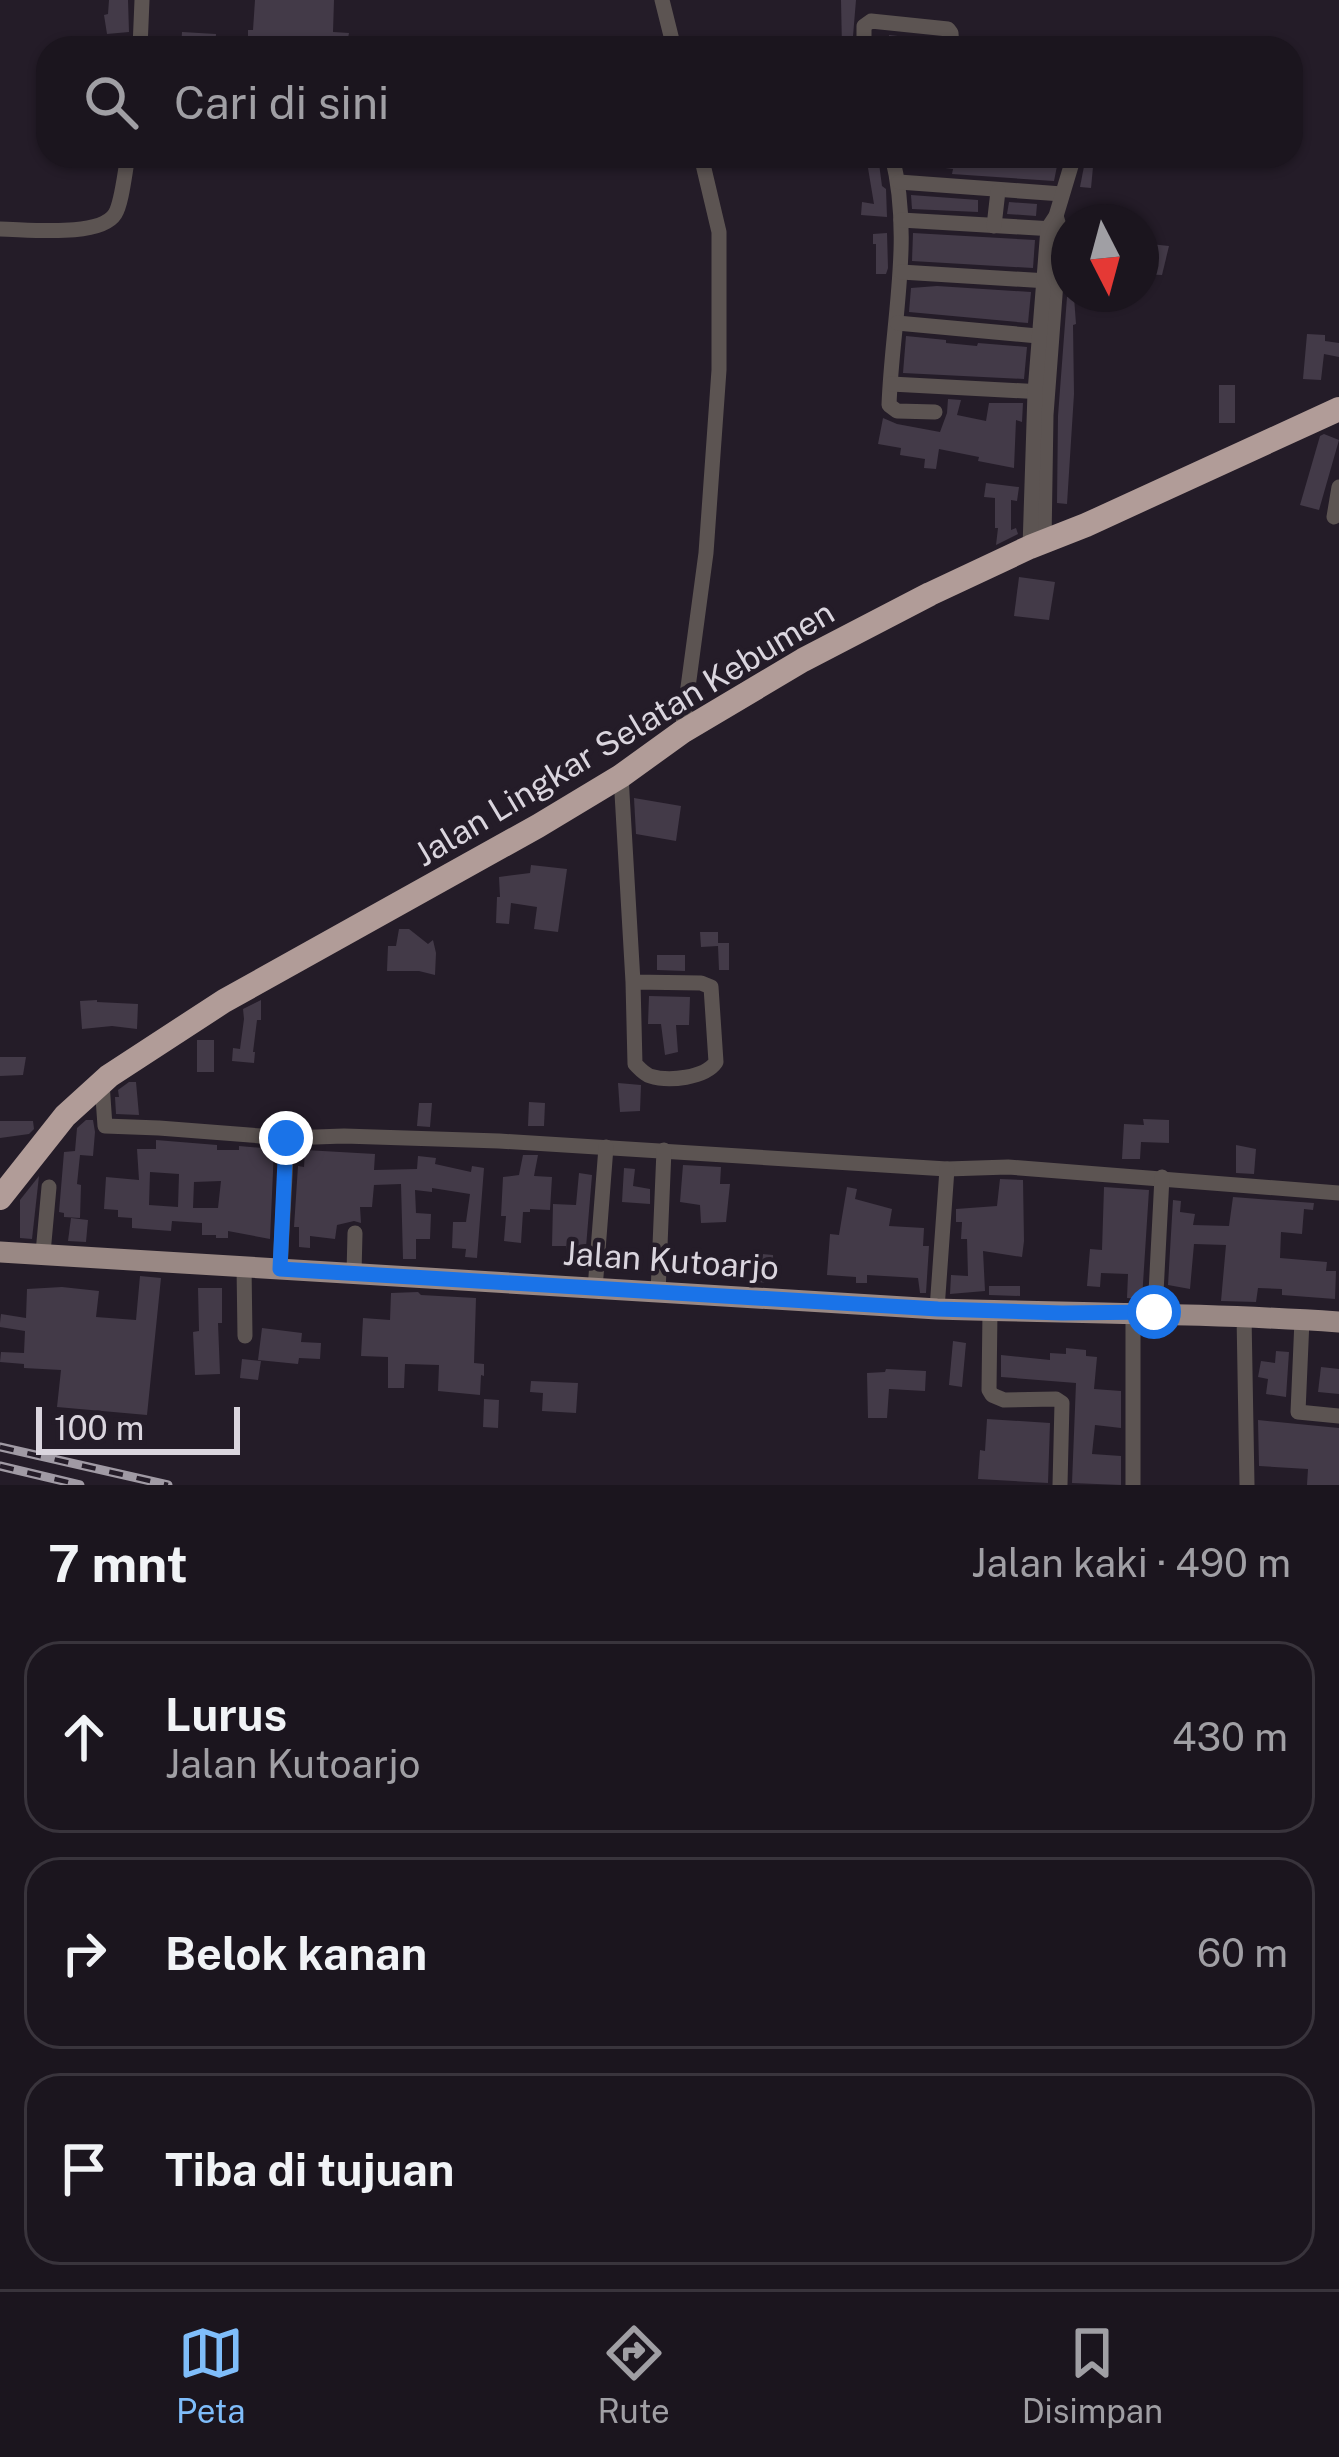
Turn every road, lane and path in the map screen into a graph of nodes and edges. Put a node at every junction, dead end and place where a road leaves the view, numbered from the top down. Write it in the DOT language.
graph roads {
  1 [pos="142,0"];
  2 [pos="662,0"];
  3 [pos="140,36"];
  4 [pos="671,36"];
  5 [pos="864,36"];
  6 [pos="952,36"];
  7 [pos="126,168"];
  8 [pos="704,168"];
  9 [pos="895,168"];
  10 [pos="1070,168"];
  11 [pos="899,182"];
  12 [pos="998,191"];
  13 [pos="1062,194"];
  14 [pos="1059,204"];
  15 [pos="901,220"];
  16 [pos="1051,224"];
  17 [pos="994,226"];
  18 [pos="0,229"];
  19 [pos="1051,252"];
  20 [pos="902,272"];
  21 [pos="1048,281"];
  22 [pos="897,323"];
  23 [pos="1045,337"];
  24 [pos="891,383"];
  25 [pos="1041,392"];
  26 [pos="1339,409"];
  27 [pos="935,412"];
  28 [pos="1339,487"];
  29 [pos="1334,517"];
  30 [pos="1037,544"];
  31 [pos="682,732"];
  32 [pos="621,776"];
  33 [pos="633,982"];
  34 [pos="102,1083"];
  35 [pos="286,1138"];
  36 [pos="606,1147"];
  37 [pos="664,1150"];
  38 [pos="946,1168"];
  39 [pos="1162,1178"];
  40 [pos="49,1187"];
  41 [pos="1339,1192"];
  42 [pos="0,1198"];
  43 [pos="356,1233"];
  44 [pos="0,1252"];
  45 [pos="43,1253"];
  46 [pos="244,1266"];
  47 [pos="280,1269"];
  48 [pos="354,1274"];
  49 [pos="595,1288"];
  50 [pos="658,1294"];
  51 [pos="938,1309"];
  52 [pos="990,1311"];
  53 [pos="1144,1312"];
  54 [pos="1244,1316"];
  55 [pos="1302,1320"];
  56 [pos="1339,1322"];
  57 [pos="245,1336"];
  58 [pos="1339,1416"];
  59 [pos="1060,1485"];
  60 [pos="1133,1485"];
  61 [pos="1247,1485"];
  1 -- 3 [label="street"];
  2 -- 4 [label="street"];
  5 -- 6 [label="street"];
  7 -- 18 [label="street"];
  8 -- 31 [label="street"];
  9 -- 11 [label="street"];
  10 -- 13 [label="street"];
  11 -- 12 [label="street"];
  11 -- 15 [label="street"];
  12 -- 13 [label="street"];
  12 -- 17 [label="street"];
  13 -- 14 [label="street"];
  15 -- 17 [label="street"];
  15 -- 20 [label="street"];
  16 -- 17 [label="street"];
  19 -- 21 [label="street"];
  20 -- 21 [label="street"];
  20 -- 22 [label="street"];
  21 -- 23 [label="street"];
  22 -- 23 [label="street"];
  22 -- 24 [label="street"];
  23 -- 25 [label="street"];
  24 -- 25 [label="street"];
  24 -- 27 [label="street"];
  25 -- 30 [label="street"];
  26 -- 30 [label="highway, Jalan Lingkar Selatan Kebumen"];
  28 -- 29 [label="street"];
  30 -- 31 [label="highway, Jalan Lingkar Selatan Kebumen"];
  31 -- 32 [label="highway, Jalan Lingkar Selatan Kebumen"];
  32 -- 33 [label="street"];
  32 -- 34 [label="highway, Jalan Lingkar Selatan Kebumen"];
  33 -- 33 [label="street"];
  34 -- 35 [label="street"];
  34 -- 42 [label="highway, Jalan Lingkar Selatan Kebumen"];
  35 -- 36 [label="street"];
  35 -- 47 [label="street"];
  36 -- 37 [label="street"];
  36 -- 49 [label="street"];
  37 -- 38 [label="street"];
  37 -- 50 [label="street"];
  38 -- 39 [label="street"];
  38 -- 51 [label="street"];
  39 -- 41 [label="street"];
  39 -- 53 [label="street"];
  40 -- 45 [label="street"];
  43 -- 48 [label="street"];
  44 -- 45 [label="main road, Jalan Kutoarjo"];
  45 -- 46 [label="main road, Jalan Kutoarjo"];
  46 -- 47 [label="main road, Jalan Kutoarjo"];
  46 -- 57 [label="street"];
  47 -- 48 [label="main road, Jalan Kutoarjo"];
  48 -- 49 [label="main road, Jalan Kutoarjo"];
  49 -- 50 [label="main road, Jalan Kutoarjo"];
  50 -- 51 [label="main road, Jalan Kutoarjo"];
  51 -- 52 [label="main road, Jalan Kutoarjo"];
  52 -- 53 [label="main road, Jalan Kutoarjo"];
  52 -- 59 [label="street"];
  53 -- 54 [label="main road, Jalan Kutoarjo"];
  53 -- 60 [label="street"];
  54 -- 55 [label="main road, Jalan Kutoarjo"];
  54 -- 61 [label="street"];
  55 -- 56 [label="main road, Jalan Kutoarjo"];
  55 -- 58 [label="street"];
}
